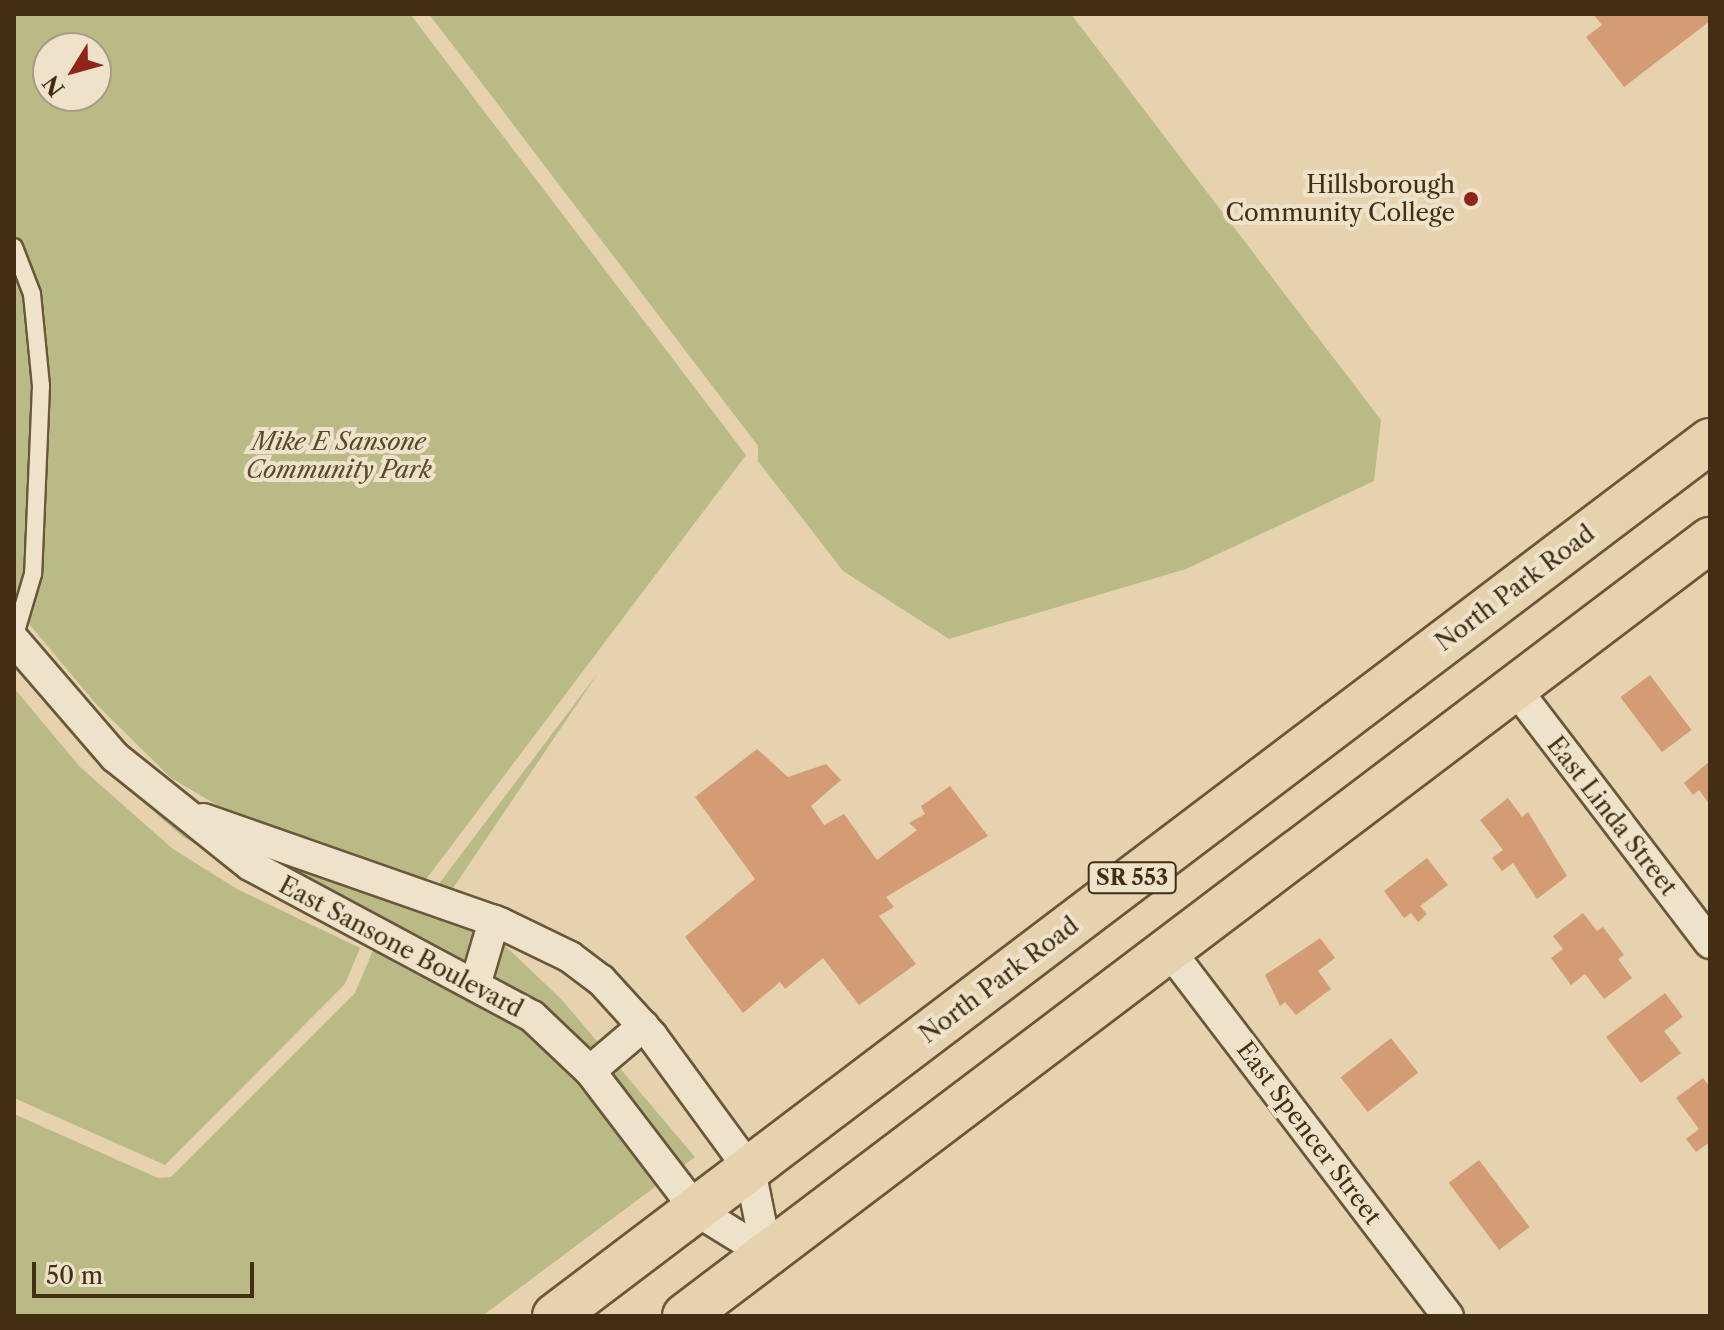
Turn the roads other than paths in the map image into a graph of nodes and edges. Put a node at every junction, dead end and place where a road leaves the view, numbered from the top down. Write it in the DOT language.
graph roads {
  1 [pos="14,247"];
  2 [pos="1710,441"];
  3 [pos="1710,540"];
  4 [pos="14,639"];
  5 [pos="1515,688"];
  6 [pos="186,813"];
  7 [pos="494,921"];
  8 [pos="1710,943"];
  9 [pos="1169,950"];
  10 [pos="476,982"];
  11 [pos="643,1026"];
  12 [pos="590,1071"];
  13 [pos="750,1170"];
  14 [pos="697,1211"];
  15 [pos="767,1254"];
  16 [pos="555,1316"];
  17 [pos="685,1316"];
  18 [pos="1448,1316"];
  1 -- 4 [label="lane"];
  2 -- 13 [label="main road, North Park Road / SR 553"];
  3 -- 5 [label="main road"];
  4 -- 6 [label="street, East Sansone Boulevard"];
  5 -- 8 [label="street, East Linda Street"];
  5 -- 9 [label="main road"];
  6 -- 7 [label="street, East Sansone Boulevard"];
  6 -- 10 [label="street, East Sansone Boulevard"];
  7 -- 10 [label="street"];
  7 -- 11 [label="street, East Sansone Boulevard"];
  9 -- 15 [label="main road"];
  9 -- 18 [label="street, East Spencer Street"];
  10 -- 12 [label="street, East Sansone Boulevard"];
  11 -- 12 [label="street"];
  11 -- 13 [label="street, East Sansone Boulevard"];
  12 -- 14 [label="street, East Sansone Boulevard"];
  13 -- 14 [label="main road, North Park Road / SR 553"];
  13 -- 15 [label="street, East Sansone Boulevard"];
  14 -- 15 [label="street, East Sansone Boulevard"];
  14 -- 16 [label="main road, North Park Road / SR 553"];
  15 -- 17 [label="main road"];
}
